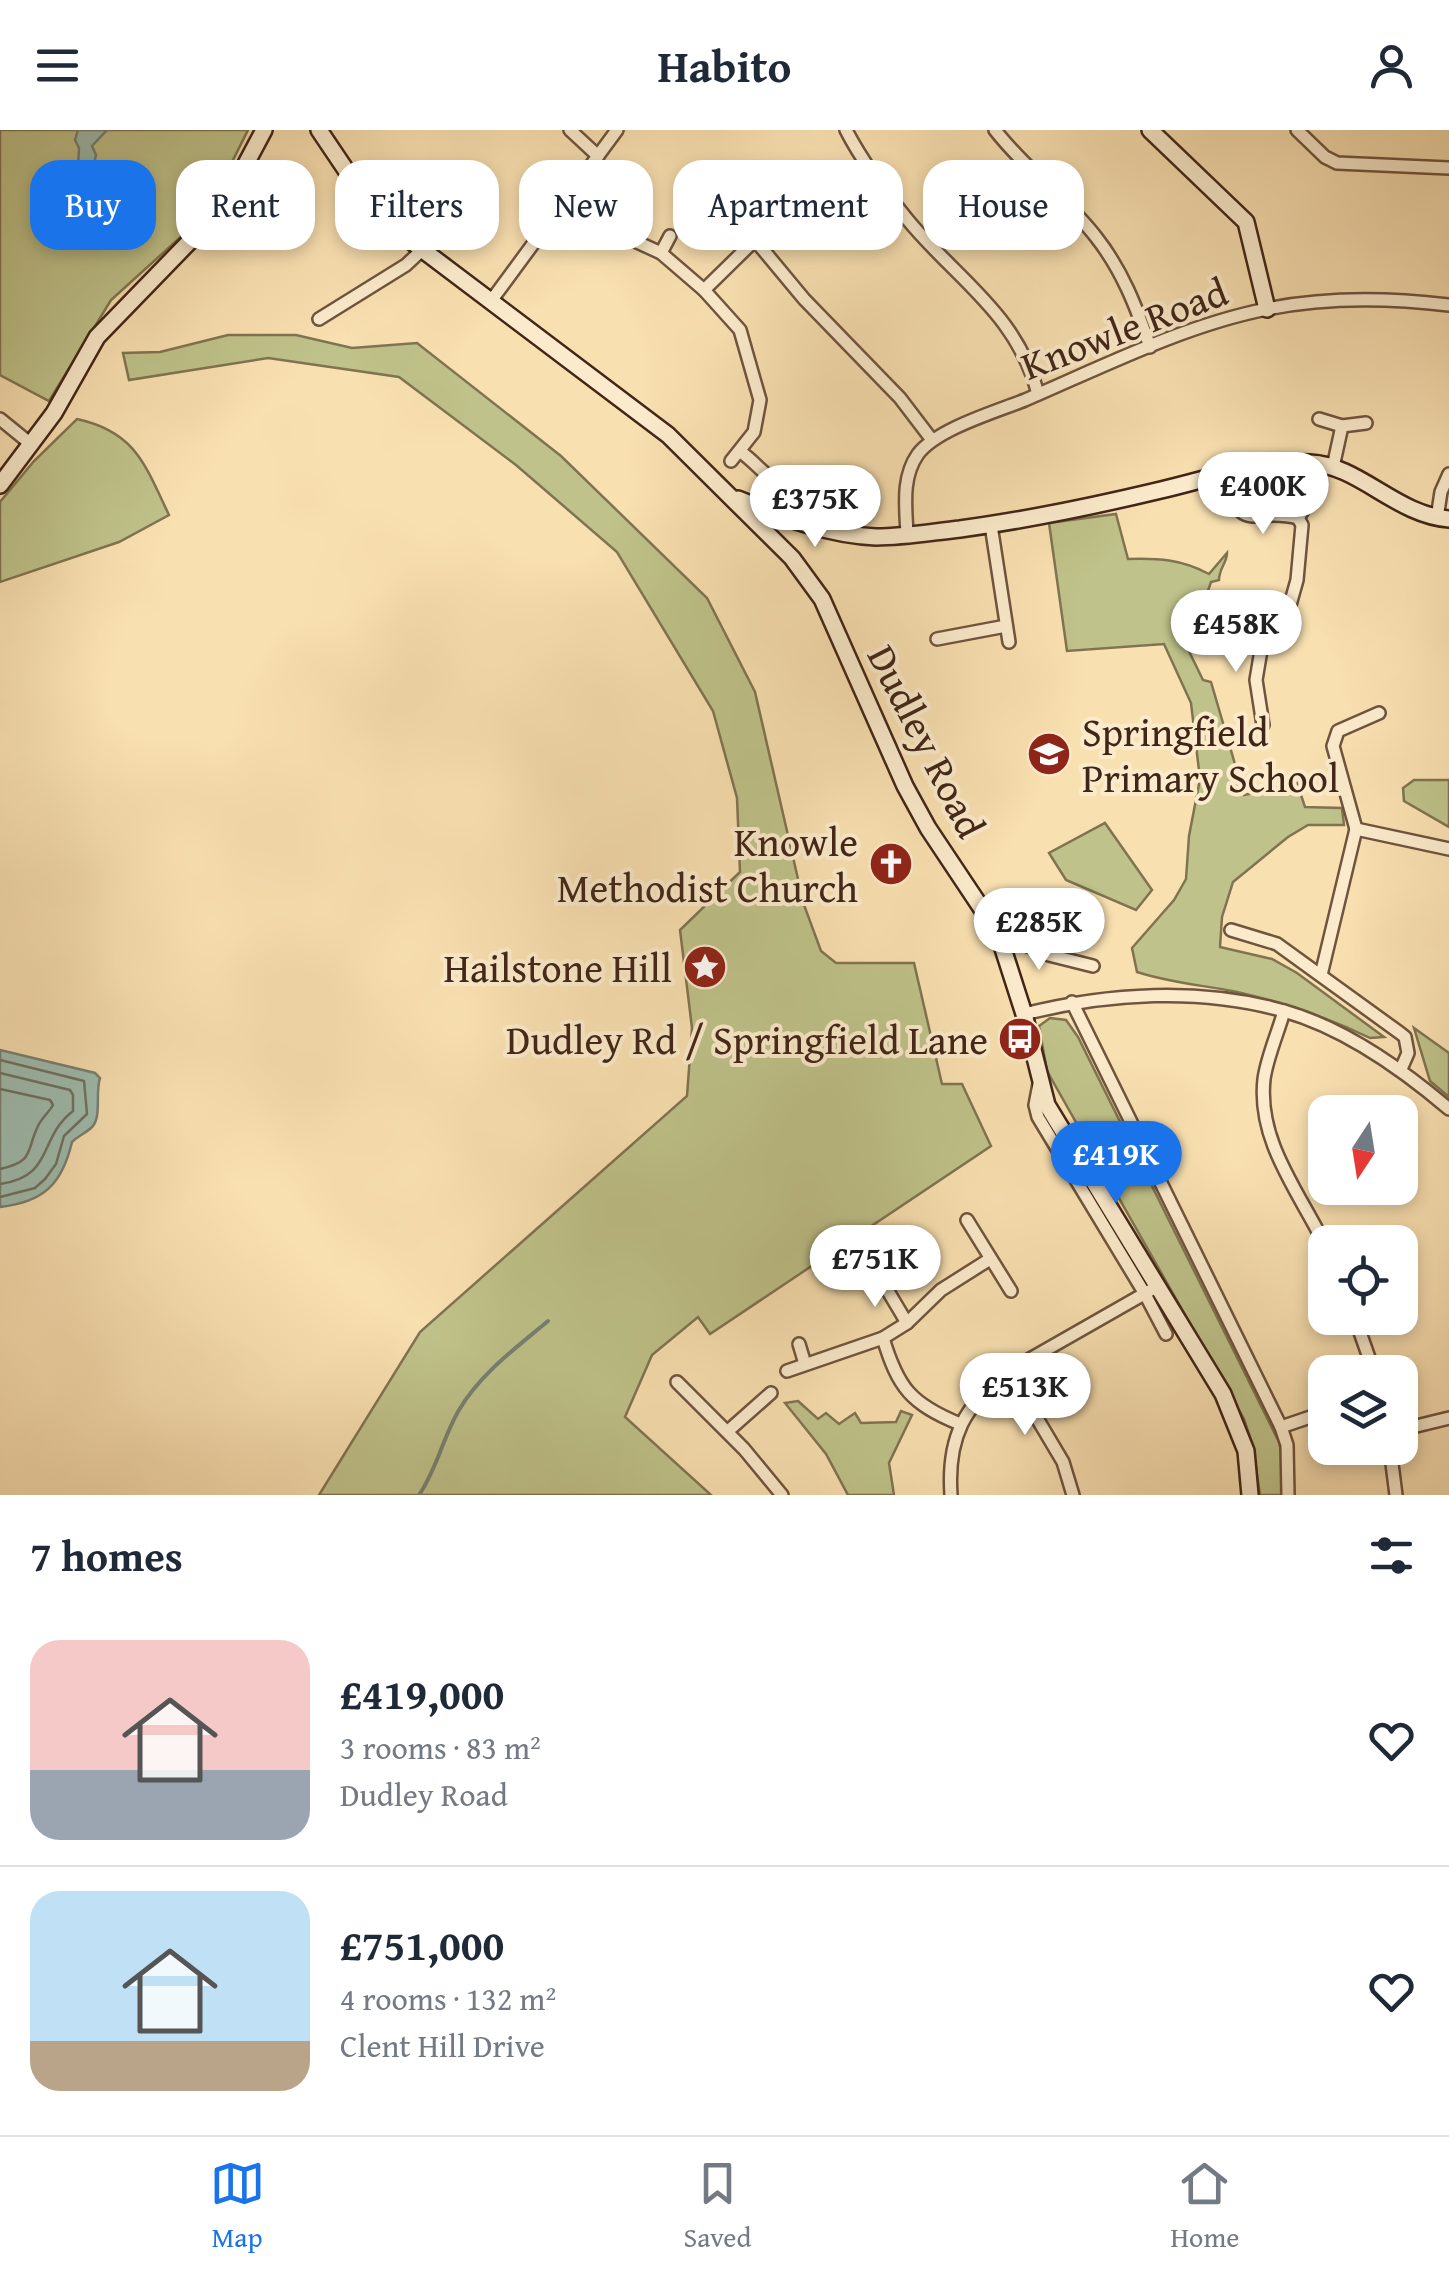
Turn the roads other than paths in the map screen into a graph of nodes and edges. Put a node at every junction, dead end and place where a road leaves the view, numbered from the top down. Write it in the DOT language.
graph roads {
  1 [pos="264,130"];
  2 [pos="319,130"];
  3 [pos="570,130"];
  4 [pos="616,130"];
  5 [pos="846,130"];
  6 [pos="995,130"];
  7 [pos="1150,130"];
  8 [pos="1297,130"];
  9 [pos="598,156"];
  10 [pos="340,160"];
  11 [pos="1449,168"];
  12 [pos="670,236"];
  13 [pos="653,249"];
  14 [pos="422,250"];
  15 [pos="745,250"];
  16 [pos="763,250"];
  17 [pos="662,253"];
  18 [pos="704,290"];
  19 [pos="491,301"];
  20 [pos="1449,304"];
  21 [pos="1267,309"];
  22 [pos="319,318"];
  23 [pos="1150,346"];
  24 [pos="1038,394"];
  25 [pos="0,419"];
  26 [pos="1319,419"];
  27 [pos="1366,423"];
  28 [pos="1342,426"];
  29 [pos="932,440"];
  30 [pos="32,445"];
  31 [pos="1333,468"];
  32 [pos="1449,474"];
  33 [pos="1225,476"];
  34 [pos="0,485"];
  35 [pos="781,485"];
  36 [pos="1319,486"];
  37 [pos="734,498"];
  38 [pos="1298,518"];
  39 [pos="1443,518"];
  40 [pos="991,525"];
  41 [pos="907,535"];
  42 [pos="1006,626"];
  43 [pos="938,638"];
  44 [pos="1009,642"];
  45 [pos="1378,712"];
  46 [pos="1263,725"];
  47 [pos="1356,828"];
  48 [pos="1449,850"];
  49 [pos="1231,930"];
  50 [pos="998,933"];
  51 [pos="1093,966"];
  52 [pos="1321,974"];
  53 [pos="1072,1002"];
  54 [pos="1284,1011"];
  55 [pos="1024,1014"];
  56 [pos="1400,1070"];
  57 [pos="1449,1109"];
  58 [pos="967,1220"];
  59 [pos="1314,1225"];
  60 [pos="990,1259"];
  61 [pos="880,1276"];
  62 [pos="1152,1290"];
  63 [pos="1011,1291"];
  64 [pos="907,1324"];
  65 [pos="1166,1334"];
  66 [pos="883,1338"];
  67 [pos="800,1344"];
  68 [pos="805,1364"];
  69 [pos="1009,1370"];
  70 [pos="787,1371"];
  71 [pos="677,1382"];
  72 [pos="771,1392"];
  73 [pos="1308,1418"];
  74 [pos="1449,1419"];
  75 [pos="960,1424"];
  76 [pos="1418,1426"];
  77 [pos="1281,1427"];
  78 [pos="1449,1427"];
  79 [pos="728,1432"];
  80 [pos="1392,1465"];
  81 [pos="782,1495"];
  82 [pos="951,1495"];
  83 [pos="1073,1495"];
  84 [pos="1250,1495"];
  85 [pos="1288,1495"];
  86 [pos="1396,1495"];
  1 -- 30 [label="main road"];
  2 -- 10 [label="main road, Dudley Road"];
  3 -- 9 [label="street"];
  4 -- 9 [label="street"];
  5 -- 24 [label="street"];
  6 -- 23 [label="street"];
  7 -- 21 [label="main road"];
  8 -- 11 [label="street"];
  9 -- 19 [label="street"];
  12 -- 17 [label="street"];
  13 -- 17 [label="street"];
  14 -- 19 [label="main road, Dudley Road"];
  14 -- 22 [label="street"];
  15 -- 18 [label="street"];
  16 -- 29 [label="street"];
  17 -- 18 [label="street"];
  18 -- 35 [label="street"];
  19 -- 37 [label="main road, Dudley Road"];
  20 -- 21 [label="street, Knowle Road"];
  21 -- 23 [label="street, Knowle Road"];
  23 -- 24 [label="street, Knowle Road"];
  24 -- 29 [label="street, Knowle Road"];
  25 -- 30 [label="street"];
  26 -- 28 [label="street"];
  27 -- 28 [label="street"];
  28 -- 31 [label="street"];
  29 -- 41 [label="street"];
  30 -- 34 [label="main road"];
  31 -- 33 [label="main road"];
  31 -- 39 [label="main road"];
  32 -- 39 [label="street"];
  33 -- 38 [label="street"];
  33 -- 40 [label="main road"];
  36 -- 38 [label="street"];
  37 -- 41 [label="main road"];
  37 -- 50 [label="main road, Dudley Road"];
  38 -- 46 [label="street"];
  40 -- 41 [label="main road"];
  40 -- 42 [label="street"];
  42 -- 43 [label="street"];
  42 -- 44 [label="street"];
  45 -- 47 [label="street"];
  47 -- 48 [label="street"];
  47 -- 52 [label="street"];
  49 -- 52 [label="street"];
  50 -- 51 [label="street"];
  50 -- 55 [label="main road, Dudley Road"];
  52 -- 56 [label="street"];
  53 -- 54 [label="street"];
  53 -- 55 [label="street"];
  53 -- 77 [label="street"];
  54 -- 56 [label="street"];
  54 -- 59 [label="street"];
  55 -- 62 [label="main road, Dudley Road"];
  56 -- 57 [label="street"];
  58 -- 60 [label="street"];
  60 -- 63 [label="street"];
  60 -- 64 [label="street"];
  61 -- 64 [label="street"];
  62 -- 65 [label="street"];
  62 -- 69 [label="street"];
  62 -- 84 [label="main road, Dudley Road"];
  64 -- 66 [label="street"];
  66 -- 68 [label="street"];
  66 -- 75 [label="street"];
  67 -- 68 [label="street"];
  68 -- 70 [label="street"];
  69 -- 75 [label="street"];
  69 -- 83 [label="street"];
  71 -- 79 [label="street"];
  72 -- 79 [label="street"];
  73 -- 77 [label="street"];
  74 -- 76 [label="street"];
  74 -- 78 [label="street"];
  75 -- 82 [label="street"];
  77 -- 85 [label="street"];
  79 -- 81 [label="street"];
  80 -- 86 [label="street"];
}
